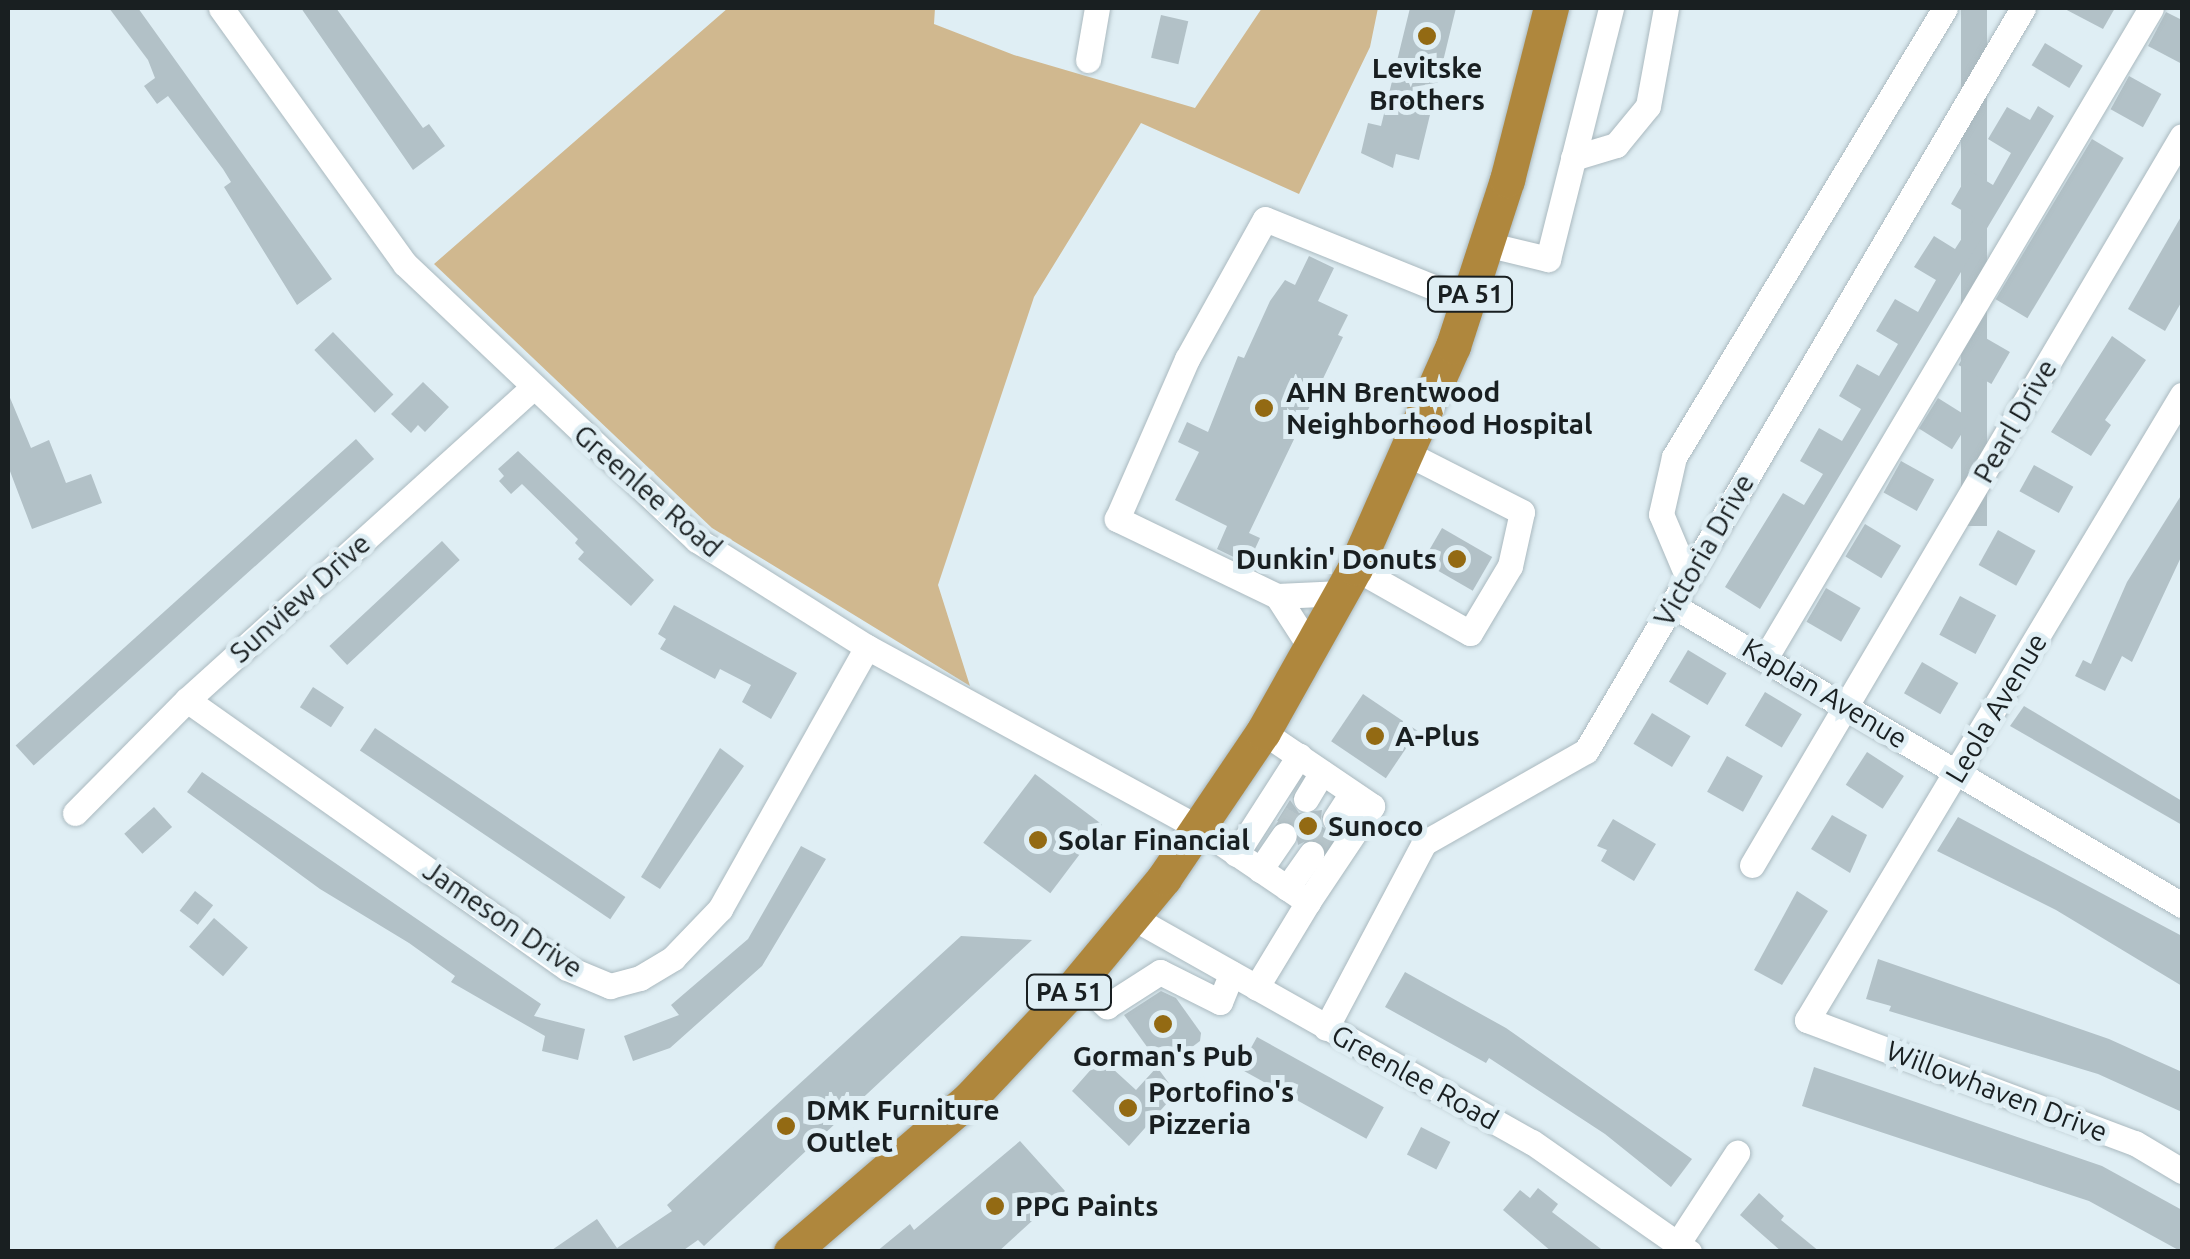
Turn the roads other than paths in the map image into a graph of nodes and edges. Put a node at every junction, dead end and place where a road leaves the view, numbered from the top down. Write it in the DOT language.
graph roads {
  1 [pos="221,8"];
  2 [pos="1097,8"];
  3 [pos="1550,8"];
  4 [pos="1611,8"];
  5 [pos="1666,8"];
  6 [pos="1945,8"];
  7 [pos="2022,8"];
  8 [pos="2151,8"];
  9 [pos="1088,60"];
  10 [pos="2182,136"];
  11 [pos="1574,158"];
  12 [pos="1486,244"];
  13 [pos="1468,301"];
  14 [pos="531,389"];
  15 [pos="2182,395"];
  16 [pos="1408,454"];
  17 [pos="1688,578"];
  18 [pos="1349,580"];
  19 [pos="1277,596"];
  20 [pos="1672,604"];
  21 [pos="867,647"];
  22 [pos="1312,650"];
  23 [pos="1767,656"];
  24 [pos="187,700"];
  25 [pos="1848,706"];
  26 [pos="1263,732"];
  27 [pos="1299,756"];
  28 [pos="1322,772"];
  29 [pos="1957,773"];
  30 [pos="1352,793"];
  31 [pos="1306,799"];
  32 [pos="74,813"];
  33 [pos="1335,819"];
  34 [pos="1198,828"];
  35 [pos="1284,835"];
  36 [pos="1236,854"];
  37 [pos="1310,854"];
  38 [pos="1752,864"];
  39 [pos="1260,870"];
  40 [pos="1298,895"];
  41 [pos="2182,905"];
  42 [pos="1132,918"];
  43 [pos="1232,973"];
  44 [pos="1079,981"];
  45 [pos="1256,988"];
  46 [pos="1807,1020"];
  47 [pos="1326,1028"];
  48 [pos="1736,1153"];
  49 [pos="2182,1171"];
  50 [pos="1684,1247"];
  51 [pos="792,1252"];
  1 -- 14 [label="street, Greenlee Road"];
  2 -- 9 [label="street"];
  3 -- 12 [label="highway, PA 51"];
  4 -- 11 [label="street"];
  5 -- 11 [label="street"];
  6 -- 17 [label="street"];
  7 -- 17 [label="street, Victoria Drive"];
  8 -- 23 [label="street"];
  10 -- 25 [label="street, Pearl Drive"];
  11 -- 12 [label="street"];
  12 -- 13 [label="highway, PA 51"];
  13 -- 16 [label="highway, PA 51"];
  13 -- 19 [label="street"];
  14 -- 21 [label="street, Greenlee Road"];
  14 -- 24 [label="street, Sunview Drive"];
  15 -- 29 [label="street, Leola Avenue"];
  16 -- 18 [label="highway, PA 51"];
  16 -- 18 [label="street"];
  17 -- 20 [label="street, Victoria Drive"];
  18 -- 19 [label="street"];
  18 -- 22 [label="highway, PA 51"];
  19 -- 22 [label="street"];
  20 -- 23 [label="street, Kaplan Avenue"];
  20 -- 47 [label="street, Victoria Drive"];
  21 -- 24 [label="street, Jameson Drive"];
  21 -- 34 [label="street, Greenlee Road"];
  22 -- 26 [label="highway, PA 51"];
  23 -- 25 [label="street, Kaplan Avenue"];
  24 -- 32 [label="street, Sunview Drive"];
  25 -- 29 [label="street, Kaplan Avenue"];
  25 -- 38 [label="street, Pearl Drive"];
  26 -- 27 [label="street"];
  26 -- 34 [label="highway, PA 51"];
  27 -- 28 [label="street"];
  27 -- 36 [label="street"];
  28 -- 30 [label="street"];
  28 -- 31 [label="street"];
  29 -- 41 [label="street, Kaplan Avenue"];
  29 -- 46 [label="street, Leola Avenue"];
  30 -- 33 [label="street"];
  30 -- 40 [label="street"];
  34 -- 36 [label="street, Greenlee Road"];
  34 -- 42 [label="highway, PA 51"];
  35 -- 39 [label="street"];
  36 -- 39 [label="street, Greenlee Road"];
  37 -- 40 [label="street"];
  39 -- 40 [label="street, Greenlee Road"];
  40 -- 45 [label="street"];
  42 -- 43 [label="street, Greenlee Road"];
  42 -- 44 [label="highway, PA 51"];
  43 -- 44 [label="street"];
  43 -- 45 [label="street, Greenlee Road"];
  44 -- 51 [label="highway, PA 51"];
  45 -- 47 [label="street, Greenlee Road"];
  46 -- 49 [label="street, Willowhaven Drive"];
  47 -- 50 [label="street, Greenlee Road"];
  48 -- 50 [label="street"];
}
